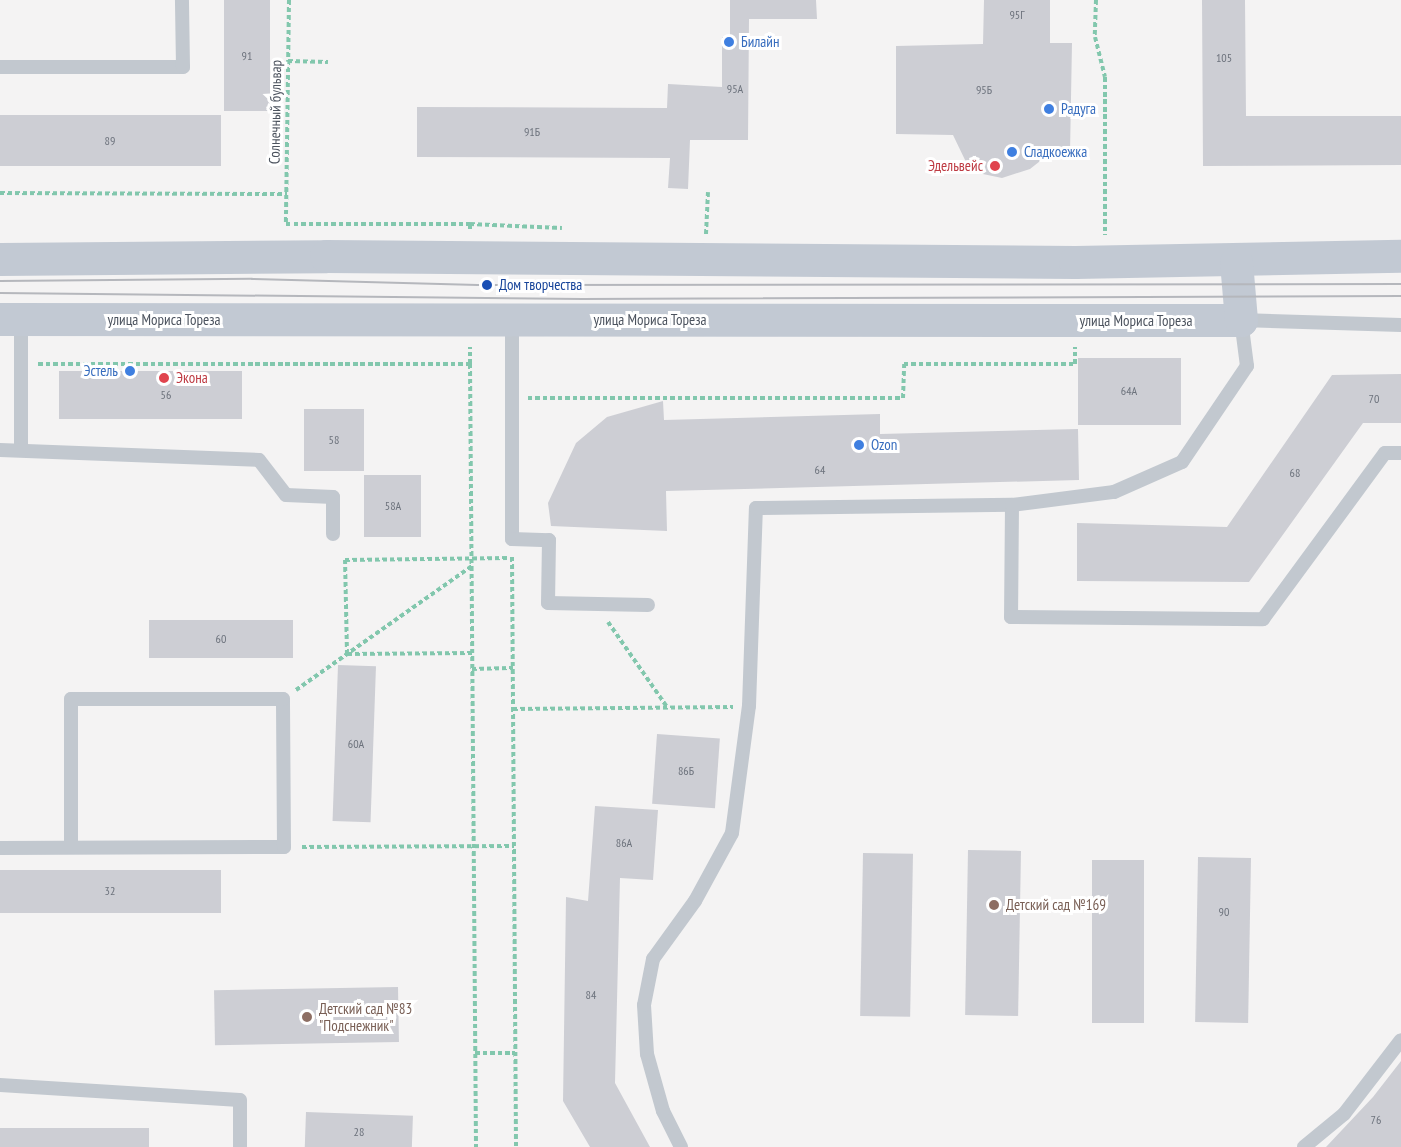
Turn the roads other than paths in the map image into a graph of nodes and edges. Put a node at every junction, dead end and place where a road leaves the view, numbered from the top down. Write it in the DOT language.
graph roads {
  1 [pos="183,0"];
  2 [pos="0,67"];
  3 [pos="1401,256"];
  4 [pos="0,259"];
  5 [pos="1236,262"];
  6 [pos="10,319"];
  7 [pos="512,320"];
  8 [pos="1241,320"];
  9 [pos="1401,325"];
  10 [pos="21,448"];
  11 [pos="0,450"];
  12 [pos="1401,453"];
  13 [pos="1012,505"];
  14 [pos="333,534"];
  15 [pos="648,605"];
  16 [pos="71,847"];
  17 [pos="0,848"];
  18 [pos="1401,1040"];
  19 [pos="0,1085"];
  20 [pos="240,1147"];
  21 [pos="681,1147"];
  22 [pos="1305,1147"];
  1 -- 2 [label="lane"];
  3 -- 5 [label="street"];
  4 -- 5 [label="street"];
  5 -- 8 [label="street"];
  6 -- 7 [label="street, улица Мориса Тореза"];
  6 -- 10 [label="lane"];
  7 -- 8 [label="street, улица Мориса Тореза"];
  7 -- 15 [label="lane"];
  8 -- 9 [label="lane"];
  8 -- 13 [label="lane"];
  10 -- 11 [label="lane"];
  10 -- 14 [label="lane"];
  12 -- 13 [label="lane"];
  13 -- 21 [label="lane"];
  16 -- 16 [label="lane"];
  16 -- 17 [label="lane"];
  18 -- 22 [label="lane"];
  19 -- 20 [label="lane"];
}
